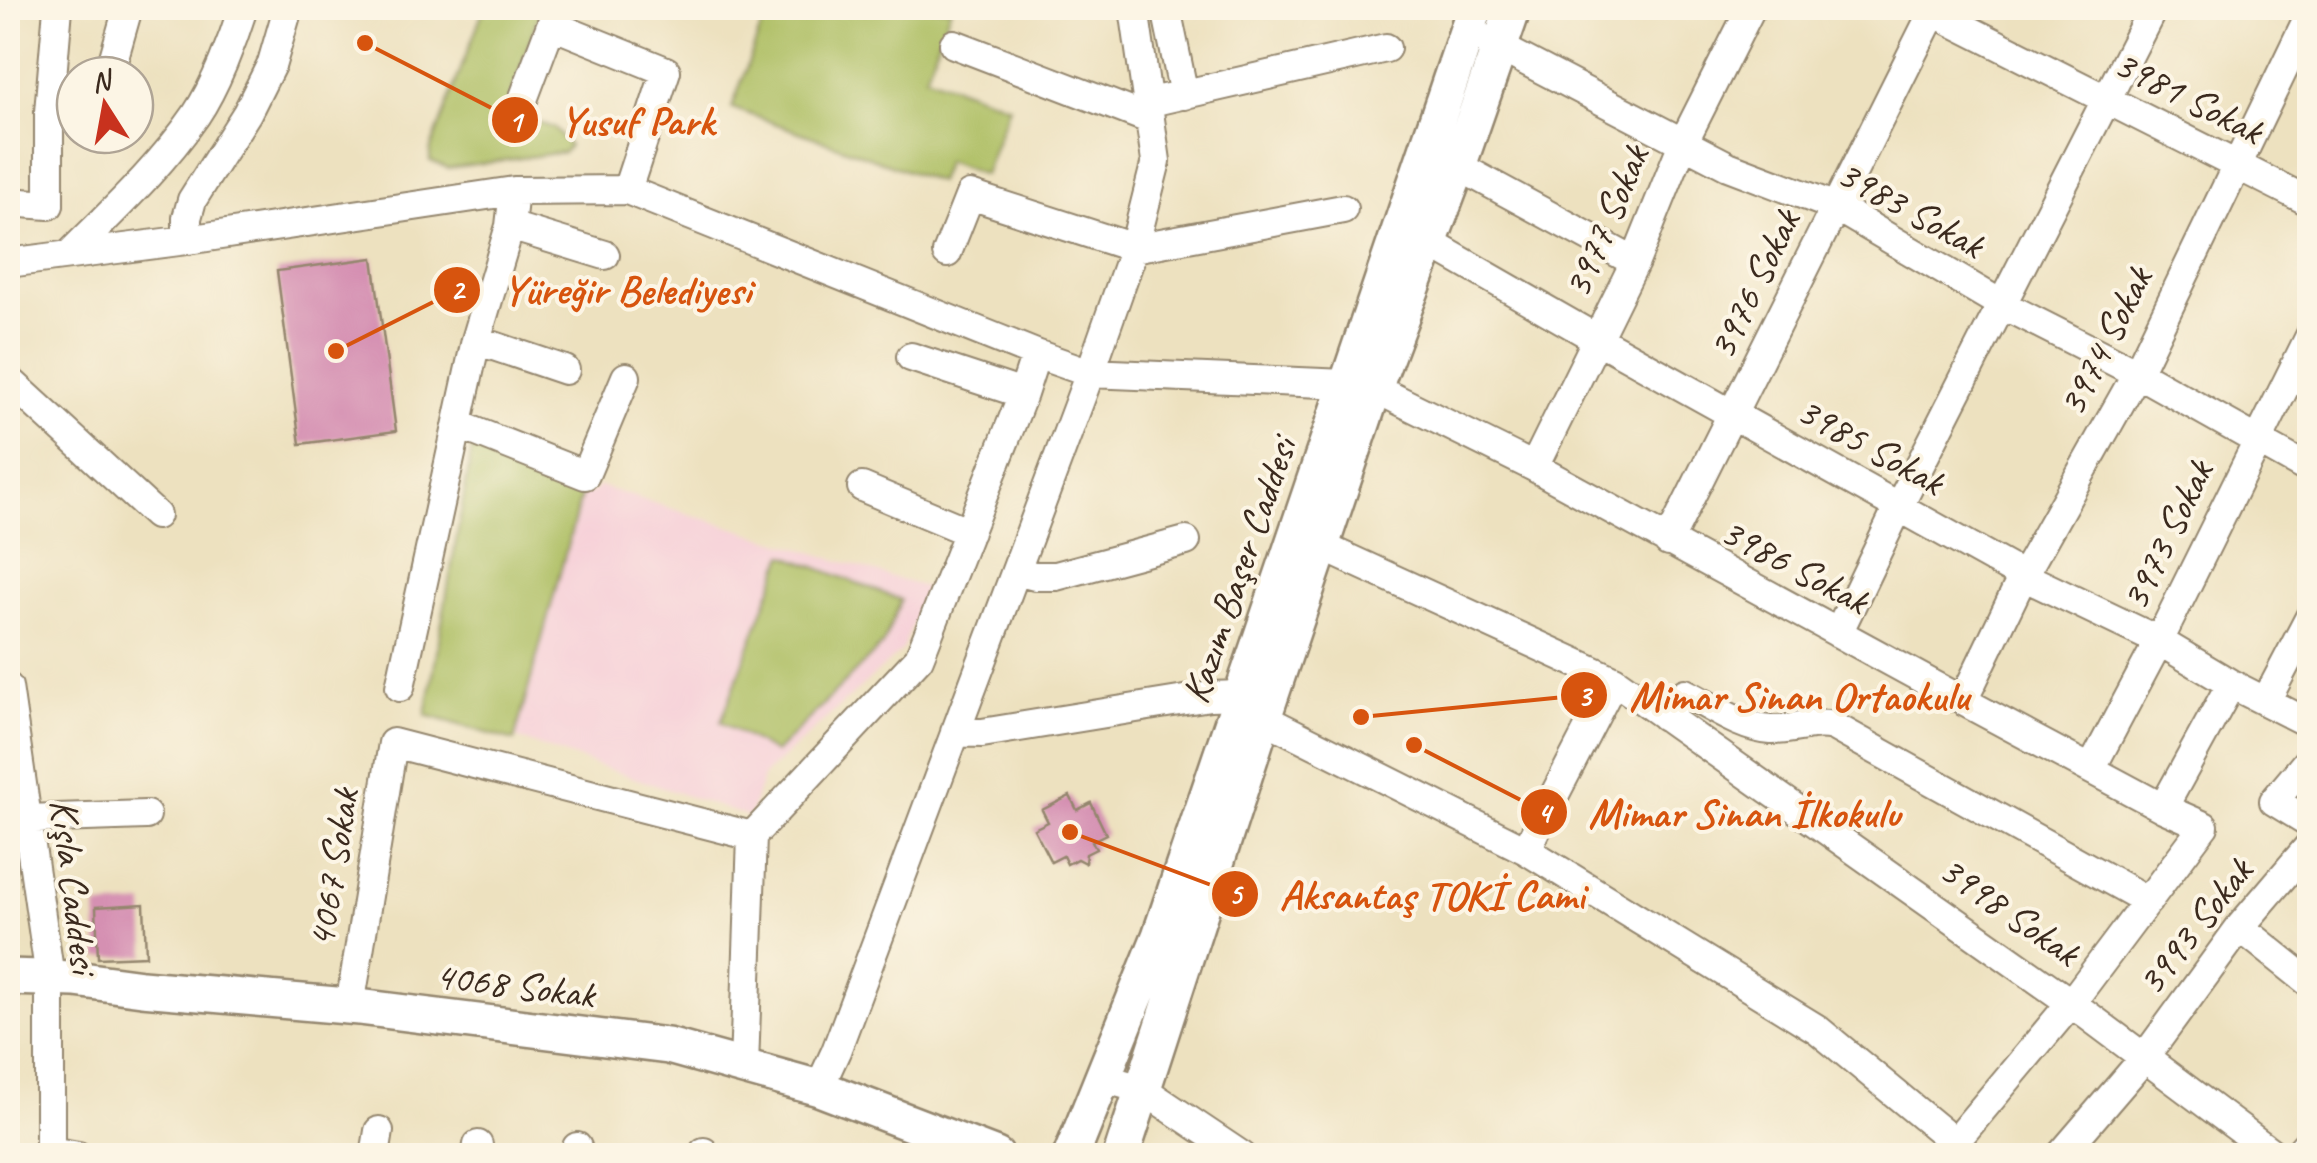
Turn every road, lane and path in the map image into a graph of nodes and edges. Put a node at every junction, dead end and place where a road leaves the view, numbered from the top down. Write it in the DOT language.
graph roads {
  1 [pos="58,8"];
  2 [pos="128,8"];
  3 [pos="243,8"];
  4 [pos="288,8"];
  5 [pos="1134,8"];
  6 [pos="1166,8"];
  7 [pos="1514,8"];
  8 [pos="1751,8"];
  9 [pos="2152,8"];
  10 [pos="1931,9"];
  11 [pos="2310,14"];
  12 [pos="555,16"];
  13 [pos="1471,19"];
  14 [pos="954,44"];
  15 [pos="1499,46"];
  16 [pos="1386,48"];
  17 [pos="115,55"];
  18 [pos="1184,94"];
  19 [pos="524,98"];
  20 [pos="2106,98"];
  21 [pos="1148,111"];
  22 [pos="1682,142"];
  23 [pos="1458,166"];
  24 [pos="2235,166"];
  25 [pos="1420,168"];
  26 [pos="627,190"];
  27 [pos="514,191"];
  28 [pos="8,202"];
  29 [pos="2310,202"];
  30 [pos="1836,208"];
  31 [pos="1342,209"];
  32 [pos="510,226"];
  33 [pos="187,240"];
  34 [pos="1411,242"];
  35 [pos="1134,248"];
  36 [pos="947,252"];
  37 [pos="70,254"];
  38 [pos="604,256"];
  39 [pos="1635,262"];
  40 [pos="8,263"];
  41 [pos="2000,304"];
  42 [pos="2310,336"];
  43 [pos="1597,339"];
  44 [pos="476,340"];
  45 [pos="1036,354"];
  46 [pos="911,356"];
  47 [pos="564,370"];
  48 [pos="1090,373"];
  49 [pos="2137,373"];
  50 [pos="626,377"];
  51 [pos="8,379"];
  52 [pos="1360,386"];
  53 [pos="1023,394"];
  54 [pos="1733,414"];
  55 [pos="459,426"];
  56 [pos="2257,440"];
  57 [pos="1534,467"];
  58 [pos="2310,470"];
  59 [pos="862,487"];
  60 [pos="1899,506"];
  61 [pos="156,515"];
  62 [pos="969,532"];
  63 [pos="1186,541"];
  64 [pos="1668,542"];
  65 [pos="1321,546"];
  66 [pos="1016,571"];
  67 [pos="2023,576"];
  68 [pos="2310,616"];
  69 [pos="1838,633"];
  70 [pos="2159,641"];
  71 [pos="1614,680"];
  72 [pos="2230,684"];
  73 [pos="8,687"];
  74 [pos="400,687"];
  75 [pos="1963,701"];
  76 [pos="2266,701"];
  77 [pos="1252,707"];
  78 [pos="1664,716"];
  79 [pos="2310,724"];
  80 [pos="955,732"];
  81 [pos="2310,758"];
  82 [pos="2092,769"];
  83 [pos="2164,808"];
  84 [pos="146,815"];
  85 [pos="27,819"];
  86 [pos="2310,823"];
  87 [pos="752,836"];
  88 [pos="2310,845"];
  89 [pos="1526,850"];
  90 [pos="2148,901"];
  91 [pos="2240,927"];
  92 [pos="8,977"];
  93 [pos="50,978"];
  94 [pos="2310,983"];
  95 [pos="2072,1002"];
  96 [pos="350,1006"];
  97 [pos="2144,1057"];
  98 [pos="744,1067"];
  99 [pos="1102,1078"];
  100 [pos="820,1088"];
  101 [pos="1142,1089"];
  102 [pos="2310,1140"];
  103 [pos="1948,1149"];
  104 [pos="50,1153"];
  105 [pos="2067,1153"];
  106 [pos="78,1156"];
  107 [pos="996,1156"];
  108 [pos="1071,1156"];
  109 [pos="1121,1156"];
  110 [pos="1242,1156"];
  111 [pos="2276,1156"];
  112 [pos="2296,1156"];
  1 -- 28 [label="street"];
  2 -- 17 [label="street"];
  3 -- 37 [label="street"];
  4 -- 33 [label="street"];
  5 -- 21 [label="street"];
  6 -- 18 [label="street"];
  7 -- 15 [label="main road, Kazım Başer Caddesi"];
  8 -- 22 [label="street, 3977 Sokak"];
  9 -- 20 [label="street"];
  10 -- 20 [label="street, 3981 Sokak"];
  10 -- 30 [label="street, 3976 Sokak"];
  11 -- 24 [label="street, 3974 Sokak"];
  12 -- 19 [label="street"];
  12 -- 26 [label="street"];
  13 -- 15 [label="street, 3983 Sokak"];
  13 -- 25 [label="main road, Kazım Başer Caddesi"];
  14 -- 21 [label="street"];
  15 -- 22 [label="street, 3983 Sokak"];
  15 -- 23 [label="main road, Kazım Başer Caddesi"];
  16 -- 18 [label="street"];
  18 -- 21 [label="street"];
  20 -- 24 [label="street, 3981 Sokak"];
  20 -- 41 [label="street"];
  21 -- 35 [label="street"];
  22 -- 30 [label="street, 3983 Sokak"];
  22 -- 39 [label="street, 3977 Sokak"];
  23 -- 25 [label="street"];
  23 -- 34 [label="main road, Kazım Başer Caddesi"];
  23 -- 39 [label="street"];
  24 -- 29 [label="street, 3981 Sokak"];
  24 -- 49 [label="street, 3974 Sokak"];
  25 -- 34 [label="main road, Kazım Başer Caddesi"];
  26 -- 27 [label="street"];
  26 -- 45 [label="street"];
  27 -- 32 [label="street"];
  27 -- 33 [label="street"];
  30 -- 41 [label="street, 3983 Sokak"];
  30 -- 54 [label="street, 3976 Sokak"];
  31 -- 35 [label="street"];
  32 -- 38 [label="street"];
  32 -- 44 [label="street"];
  33 -- 37 [label="street"];
  34 -- 43 [label="street, 3985 Sokak"];
  34 -- 52 [label="main road, Kazım Başer Caddesi"];
  35 -- 36 [label="street"];
  35 -- 48 [label="street"];
  37 -- 40 [label="street"];
  39 -- 43 [label="street, 3977 Sokak"];
  41 -- 49 [label="street, 3983 Sokak"];
  41 -- 60 [label="street"];
  42 -- 56 [label="street, 3973 Sokak"];
  43 -- 54 [label="street, 3985 Sokak"];
  43 -- 57 [label="street, 3977 Sokak"];
  44 -- 47 [label="street"];
  44 -- 55 [label="street"];
  45 -- 48 [label="street"];
  45 -- 53 [label="street"];
  46 -- 53 [label="street"];
  48 -- 52 [label="street"];
  48 -- 66 [label="street"];
  49 -- 56 [label="street, 3983 Sokak"];
  49 -- 67 [label="street, 3974 Sokak"];
  50 -- 55 [label="street"];
  51 -- 61 [label="street"];
  52 -- 57 [label="street, 3986 Sokak"];
  52 -- 65 [label="main road, Kazım Başer Caddesi"];
  52 -- 77 [label="main road, Kazım Başer Caddesi"];
  53 -- 62 [label="street"];
  54 -- 60 [label="street, 3985 Sokak"];
  54 -- 64 [label="street, 3976 Sokak"];
  55 -- 74 [label="street"];
  56 -- 58 [label="street, 3983 Sokak"];
  56 -- 70 [label="street, 3973 Sokak"];
  57 -- 64 [label="street, 3986 Sokak"];
  59 -- 62 [label="street"];
  60 -- 67 [label="street, 3985 Sokak"];
  60 -- 69 [label="street"];
  62 -- 87 [label="street"];
  63 -- 66 [label="street"];
  64 -- 69 [label="street, 3986 Sokak"];
  65 -- 71 [label="street, 3998 Sokak"];
  65 -- 77 [label="main road, Kazım Başer Caddesi"];
  66 -- 80 [label="street"];
  67 -- 70 [label="street, 3985 Sokak"];
  67 -- 75 [label="street, 3974 Sokak"];
  68 -- 76 [label="street"];
  69 -- 75 [label="street, 3986 Sokak"];
  70 -- 72 [label="street, 3985 Sokak"];
  70 -- 82 [label="street, 3973 Sokak"];
  71 -- 78 [label="street, 3998 Sokak"];
  71 -- 89 [label="street"];
  72 -- 76 [label="street, 3985 Sokak"];
  72 -- 83 [label="street"];
  73 -- 85 [label="street, Kışla Caddesi"];
  75 -- 82 [label="street, 3986 Sokak"];
  76 -- 79 [label="street, 3985 Sokak"];
  77 -- 80 [label="street"];
  77 -- 89 [label="street"];
  77 -- 99 [label="main road, Kazım Başer Caddesi"];
  77 -- 101 [label="main road, Kazım Başer Caddesi"];
  78 -- 90 [label="street"];
  78 -- 95 [label="street, 3998 Sokak"];
  80 -- 100 [label="street"];
  81 -- 86 [label="street"];
  82 -- 83 [label="street, 3986 Sokak"];
  83 -- 90 [label="street, 3986 Sokak"];
  84 -- 85 [label="street"];
  85 -- 93 [label="street, Kışla Caddesi"];
  87 -- 96 [label="street, 4067 Sokak"];
  87 -- 98 [label="street"];
  88 -- 91 [label="street, 3993 Sokak"];
  89 -- 103 [label="street"];
  90 -- 95 [label="street"];
  91 -- 94 [label="street"];
  91 -- 97 [label="street, 3993 Sokak"];
  92 -- 93 [label="main road, 4068 Sokak"];
  93 -- 96 [label="main road, 4068 Sokak"];
  93 -- 104 [label="street, Kışla Caddesi"];
  95 -- 97 [label="street, 3998 Sokak"];
  95 -- 103 [label="street"];
  96 -- 98 [label="main road, 4068 Sokak"];
  97 -- 105 [label="street, 3993 Sokak"];
  97 -- 111 [label="street, 3998 Sokak"];
  98 -- 100 [label="main road, 4068 Sokak"];
  99 -- 101 [label="street"];
  99 -- 108 [label="main road, Kazım Başer Caddesi"];
  100 -- 107 [label="main road, 4068 Sokak"];
  101 -- 109 [label="main road, Kazım Başer Caddesi"];
  101 -- 110 [label="street"];
  102 -- 112 [label="street"];
  104 -- 106 [label="street"];
}
